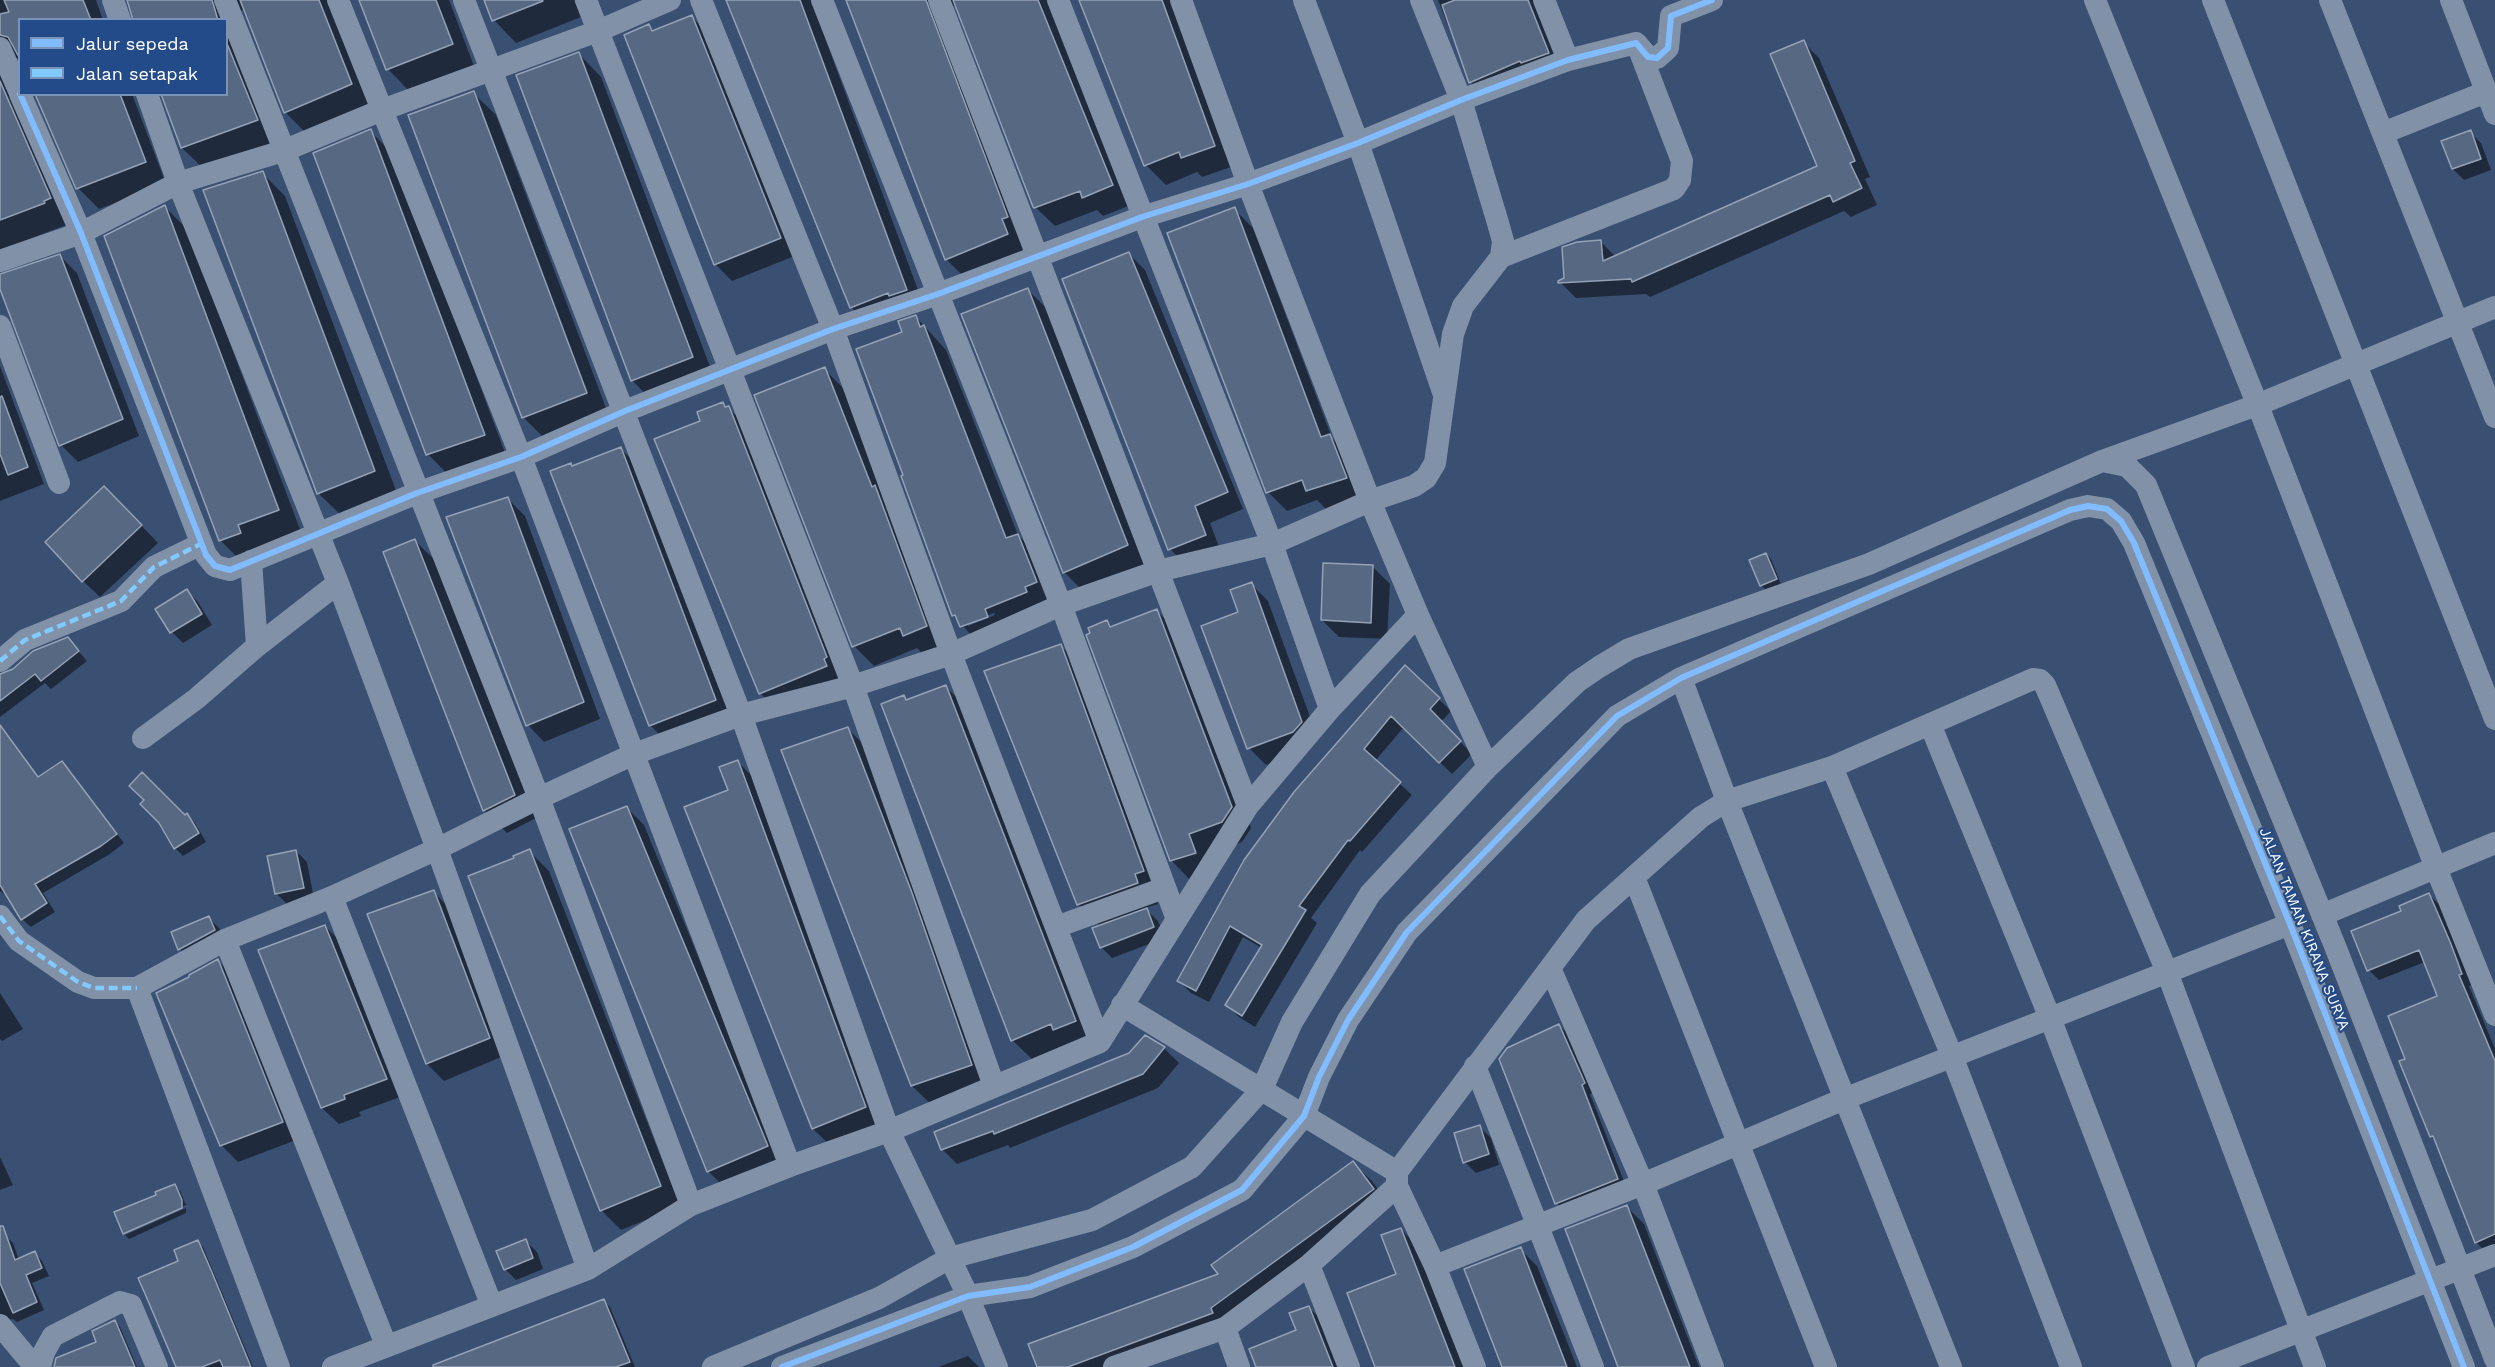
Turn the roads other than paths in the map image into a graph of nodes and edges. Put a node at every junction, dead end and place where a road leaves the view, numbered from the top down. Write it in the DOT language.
graph roads {
  1 [pos="114,0"];
  2 [pos="225,0"];
  3 [pos="338,0"];
  4 [pos="464,0"];
  5 [pos="586,0"];
  6 [pos="670,0"];
  7 [pos="701,0"];
  8 [pos="822,0"];
  9 [pos="939,0"];
  10 [pos="1058,0"];
  11 [pos="1181,0"];
  12 [pos="1304,0"];
  13 [pos="1421,0"];
  14 [pos="1544,0"];
  15 [pos="1712,0"];
  16 [pos="2095,0"];
  17 [pos="2213,0"];
  18 [pos="2330,0"];
  19 [pos="2451,0"];
  20 [pos="1668,8"];
  21 [pos="119,18"];
  22 [pos="598,32"];
  23 [pos="1636,43"];
  24 [pos="0,48"];
  25 [pos="1568,60"];
  26 [pos="493,70"];
  27 [pos="18,89"];
  28 [pos="2486,92"];
  29 [pos="21,96"];
  30 [pos="148,96"];
  31 [pos="1461,100"];
  32 [pos="382,110"];
  33 [pos="2495,114"];
  34 [pos="2383,133"];
  35 [pos="1358,143"];
  36 [pos="283,151"];
  37 [pos="178,183"];
  38 [pos="1248,184"];
  39 [pos="1142,217"];
  40 [pos="81,233"];
  41 [pos="1037,256"];
  42 [pos="1501,257"];
  43 [pos="0,261"];
  44 [pos="938,294"];
  45 [pos="2495,307"];
  46 [pos="2458,322"];
  47 [pos="0,326"];
  48 [pos="833,329"];
  49 [pos="2355,364"];
  50 [pos="730,370"];
  51 [pos="1444,395"];
  52 [pos="2257,405"];
  53 [pos="625,411"];
  54 [pos="2495,417"];
  55 [pos="521,457"];
  56 [pos="2102,461"];
  57 [pos="59,483"];
  58 [pos="417,493"];
  59 [pos="1370,501"];
  60 [pos="320,535"];
  61 [pos="201,544"];
  62 [pos="1272,544"];
  63 [pos="251,561"];
  64 [pos="1158,571"];
  65 [pos="338,582"];
  66 [pos="1061,605"];
  67 [pos="1418,615"];
  68 [pos="257,646"];
  69 [pos="951,654"];
  70 [pos="0,661"];
  71 [pos="1681,678"];
  72 [pos="853,686"];
  73 [pos="1330,709"];
  74 [pos="741,715"];
  75 [pos="2495,719"];
  76 [pos="1930,724"];
  77 [pos="143,738"];
  78 [pos="634,754"];
  79 [pos="1488,767"];
  80 [pos="1832,767"];
  81 [pos="539,798"];
  82 [pos="1727,801"];
  83 [pos="1248,806"];
  84 [pos="2495,843"];
  85 [pos="437,849"];
  86 [pos="2436,867"];
  87 [pos="1634,877"];
  88 [pos="1164,888"];
  89 [pos="332,897"];
  90 [pos="2322,915"];
  91 [pos="0,916"];
  92 [pos="1176,917"];
  93 [pos="2290,924"];
  94 [pos="1056,927"];
  95 [pos="225,940"];
  96 [pos="1551,970"];
  97 [pos="2167,972"];
  98 [pos="137,988"];
  99 [pos="1122,1005"];
  100 [pos="2495,1016"];
  101 [pos="2050,1018"];
  102 [pos="1100,1042"];
  103 [pos="1952,1056"];
  104 [pos="1475,1066"];
  105 [pos="994,1086"];
  106 [pos="1262,1089"];
  107 [pos="1844,1099"];
  108 [pos="1304,1116"];
  109 [pos="889,1131"];
  110 [pos="1738,1143"];
  111 [pos="790,1166"];
  112 [pos="1397,1179"];
  113 [pos="1643,1184"];
  114 [pos="691,1205"];
  115 [pos="1536,1226"];
  116 [pos="2495,1255"];
  117 [pos="950,1258"];
  118 [pos="1309,1265"];
  119 [pos="1435,1266"];
  120 [pos="2460,1268"];
  121 [pos="588,1269"];
  122 [pos="2429,1281"];
  123 [pos="968,1296"];
  124 [pos="492,1306"];
  125 [pos="0,1325"];
  126 [pos="1225,1328"];
  127 [pos="2301,1330"];
  128 [pos="386,1345"];
  129 [pos="2495,1359"];
  130 [pos="35,1367"];
  131 [pos="40,1367"];
  132 [pos="157,1367"];
  133 [pos="279,1367"];
  134 [pos="333,1367"];
  135 [pos="713,1367"];
  136 [pos="782,1367"];
  137 [pos="997,1367"];
  138 [pos="1117,1367"];
  139 [pos="1239,1367"];
  140 [pos="1349,1367"];
  141 [pos="1474,1367"];
  142 [pos="1593,1367"];
  143 [pos="1713,1367"];
  144 [pos="1826,1367"];
  145 [pos="1951,1367"];
  146 [pos="2071,1367"];
  147 [pos="2184,1367"];
  148 [pos="2208,1367"];
  149 [pos="2315,1367"];
  150 [pos="2464,1367"];
  1 -- 21 [label="street"];
  2 -- 36 [label="street"];
  3 -- 32 [label="street"];
  4 -- 26 [label="street"];
  5 -- 22 [label="street"];
  6 -- 22 [label="street"];
  7 -- 48 [label="street"];
  8 -- 44 [label="street"];
  9 -- 41 [label="street"];
  10 -- 39 [label="street"];
  11 -- 38 [label="street"];
  12 -- 35 [label="street"];
  13 -- 31 [label="street"];
  14 -- 25 [label="street"];
  15 -- 20 [label="street"];
  16 -- 52 [label="street"];
  17 -- 49 [label="street"];
  18 -- 34 [label="street"];
  19 -- 28 [label="street"];
  20 -- 23 [label="street"];
  22 -- 26 [label="street"];
  22 -- 50 [label="street"];
  23 -- 25 [label="street"];
  23 -- 42 [label="street"];
  24 -- 27 [label="street"];
  25 -- 31 [label="street"];
  26 -- 32 [label="street"];
  26 -- 53 [label="street"];
  28 -- 33 [label="street"];
  28 -- 34 [label="street"];
  29 -- 40 [label="street"];
  30 -- 37 [label="street"];
  31 -- 35 [label="street"];
  31 -- 42 [label="street"];
  32 -- 36 [label="street"];
  32 -- 55 [label="street"];
  34 -- 46 [label="street"];
  35 -- 38 [label="street"];
  35 -- 51 [label="street"];
  36 -- 37 [label="street"];
  36 -- 58 [label="street"];
  37 -- 40 [label="street"];
  37 -- 60 [label="street"];
  38 -- 39 [label="street"];
  38 -- 59 [label="street"];
  39 -- 41 [label="street"];
  39 -- 62 [label="street"];
  40 -- 43 [label="street"];
  40 -- 61 [label="street"];
  41 -- 44 [label="street"];
  41 -- 64 [label="street"];
  42 -- 51 [label="street"];
  44 -- 48 [label="street"];
  44 -- 66 [label="street"];
  45 -- 46 [label="street"];
  46 -- 49 [label="street"];
  46 -- 54 [label="street"];
  47 -- 57 [label="street"];
  48 -- 50 [label="street"];
  48 -- 69 [label="street"];
  49 -- 52 [label="street"];
  49 -- 75 [label="street"];
  50 -- 53 [label="street"];
  50 -- 72 [label="street"];
  51 -- 59 [label="street"];
  52 -- 56 [label="street"];
  52 -- 86 [label="street"];
  53 -- 55 [label="street"];
  53 -- 74 [label="street"];
  55 -- 58 [label="street"];
  55 -- 78 [label="street"];
  56 -- 79 [label="street"];
  56 -- 90 [label="street, JALAN TAMAN KIRANA SURYA"];
  58 -- 60 [label="street"];
  58 -- 81 [label="street"];
  59 -- 62 [label="street"];
  59 -- 67 [label="street"];
  60 -- 63 [label="street"];
  60 -- 65 [label="street"];
  61 -- 63 [label="street"];
  61 -- 70 [label="street"];
  62 -- 64 [label="street"];
  62 -- 73 [label="street"];
  63 -- 68 [label="street"];
  64 -- 66 [label="street"];
  64 -- 83 [label="street"];
  65 -- 68 [label="street"];
  65 -- 85 [label="street"];
  66 -- 69 [label="street"];
  66 -- 88 [label="street"];
  67 -- 73 [label="street"];
  67 -- 79 [label="street"];
  68 -- 77 [label="street"];
  69 -- 72 [label="street"];
  69 -- 94 [label="street"];
  71 -- 82 [label="street"];
  71 -- 93 [label="street, JALAN TAMAN KIRANA SURYA"];
  71 -- 108 [label="street"];
  72 -- 74 [label="street"];
  72 -- 105 [label="street"];
  73 -- 83 [label="street"];
  74 -- 78 [label="street"];
  74 -- 109 [label="street"];
  76 -- 80 [label="street"];
  76 -- 97 [label="street"];
  76 -- 101 [label="street"];
  78 -- 81 [label="street"];
  78 -- 111 [label="street"];
  79 -- 106 [label="street"];
  80 -- 82 [label="street"];
  80 -- 103 [label="street"];
  81 -- 85 [label="street"];
  81 -- 114 [label="street"];
  82 -- 87 [label="street"];
  82 -- 107 [label="street"];
  83 -- 92 [label="street"];
  84 -- 86 [label="street"];
  85 -- 89 [label="street"];
  85 -- 121 [label="street"];
  86 -- 90 [label="street"];
  86 -- 100 [label="street"];
  87 -- 96 [label="street"];
  87 -- 110 [label="street"];
  88 -- 92 [label="street"];
  88 -- 94 [label="street"];
  89 -- 95 [label="street"];
  89 -- 124 [label="street"];
  90 -- 120 [label="street, JALAN TAMAN KIRANA SURYA"];
  91 -- 98 [label="street"];
  92 -- 99 [label="street"];
  93 -- 97 [label="street"];
  93 -- 122 [label="street, JALAN TAMAN KIRANA SURYA"];
  94 -- 102 [label="street"];
  95 -- 98 [label="street"];
  95 -- 128 [label="street"];
  96 -- 104 [label="street"];
  96 -- 113 [label="street"];
  97 -- 101 [label="street"];
  97 -- 127 [label="street"];
  98 -- 133 [label="street"];
  99 -- 102 [label="street"];
  99 -- 106 [label="street"];
  101 -- 103 [label="street"];
  101 -- 147 [label="street"];
  102 -- 105 [label="street"];
  103 -- 107 [label="street"];
  103 -- 146 [label="street"];
  104 -- 112 [label="street"];
  104 -- 115 [label="street"];
  105 -- 109 [label="street"];
  106 -- 108 [label="street"];
  106 -- 117 [label="street"];
  107 -- 110 [label="street"];
  107 -- 145 [label="street"];
  108 -- 112 [label="street"];
  108 -- 123 [label="street"];
  109 -- 111 [label="street"];
  109 -- 117 [label="street"];
  110 -- 113 [label="street"];
  110 -- 144 [label="street"];
  111 -- 114 [label="street"];
  112 -- 118 [label="street"];
  112 -- 119 [label="street"];
  113 -- 115 [label="street"];
  113 -- 143 [label="street"];
  114 -- 121 [label="street"];
  115 -- 119 [label="street"];
  115 -- 142 [label="street"];
  116 -- 120 [label="street"];
  117 -- 123 [label="street"];
  117 -- 135 [label="street"];
  118 -- 126 [label="street"];
  118 -- 140 [label="street"];
  119 -- 141 [label="street"];
  120 -- 122 [label="street"];
  120 -- 129 [label="street, JALAN TAMAN KIRANA SURYA"];
  121 -- 124 [label="street"];
  122 -- 127 [label="street"];
  122 -- 150 [label="street, JALAN TAMAN KIRANA SURYA"];
  123 -- 136 [label="street"];
  123 -- 137 [label="street"];
  124 -- 128 [label="street"];
  125 -- 130 [label="street"];
  126 -- 138 [label="street"];
  126 -- 139 [label="street"];
  127 -- 148 [label="street"];
  127 -- 149 [label="street"];
  128 -- 134 [label="street"];
  131 -- 132 [label="street"];
}
